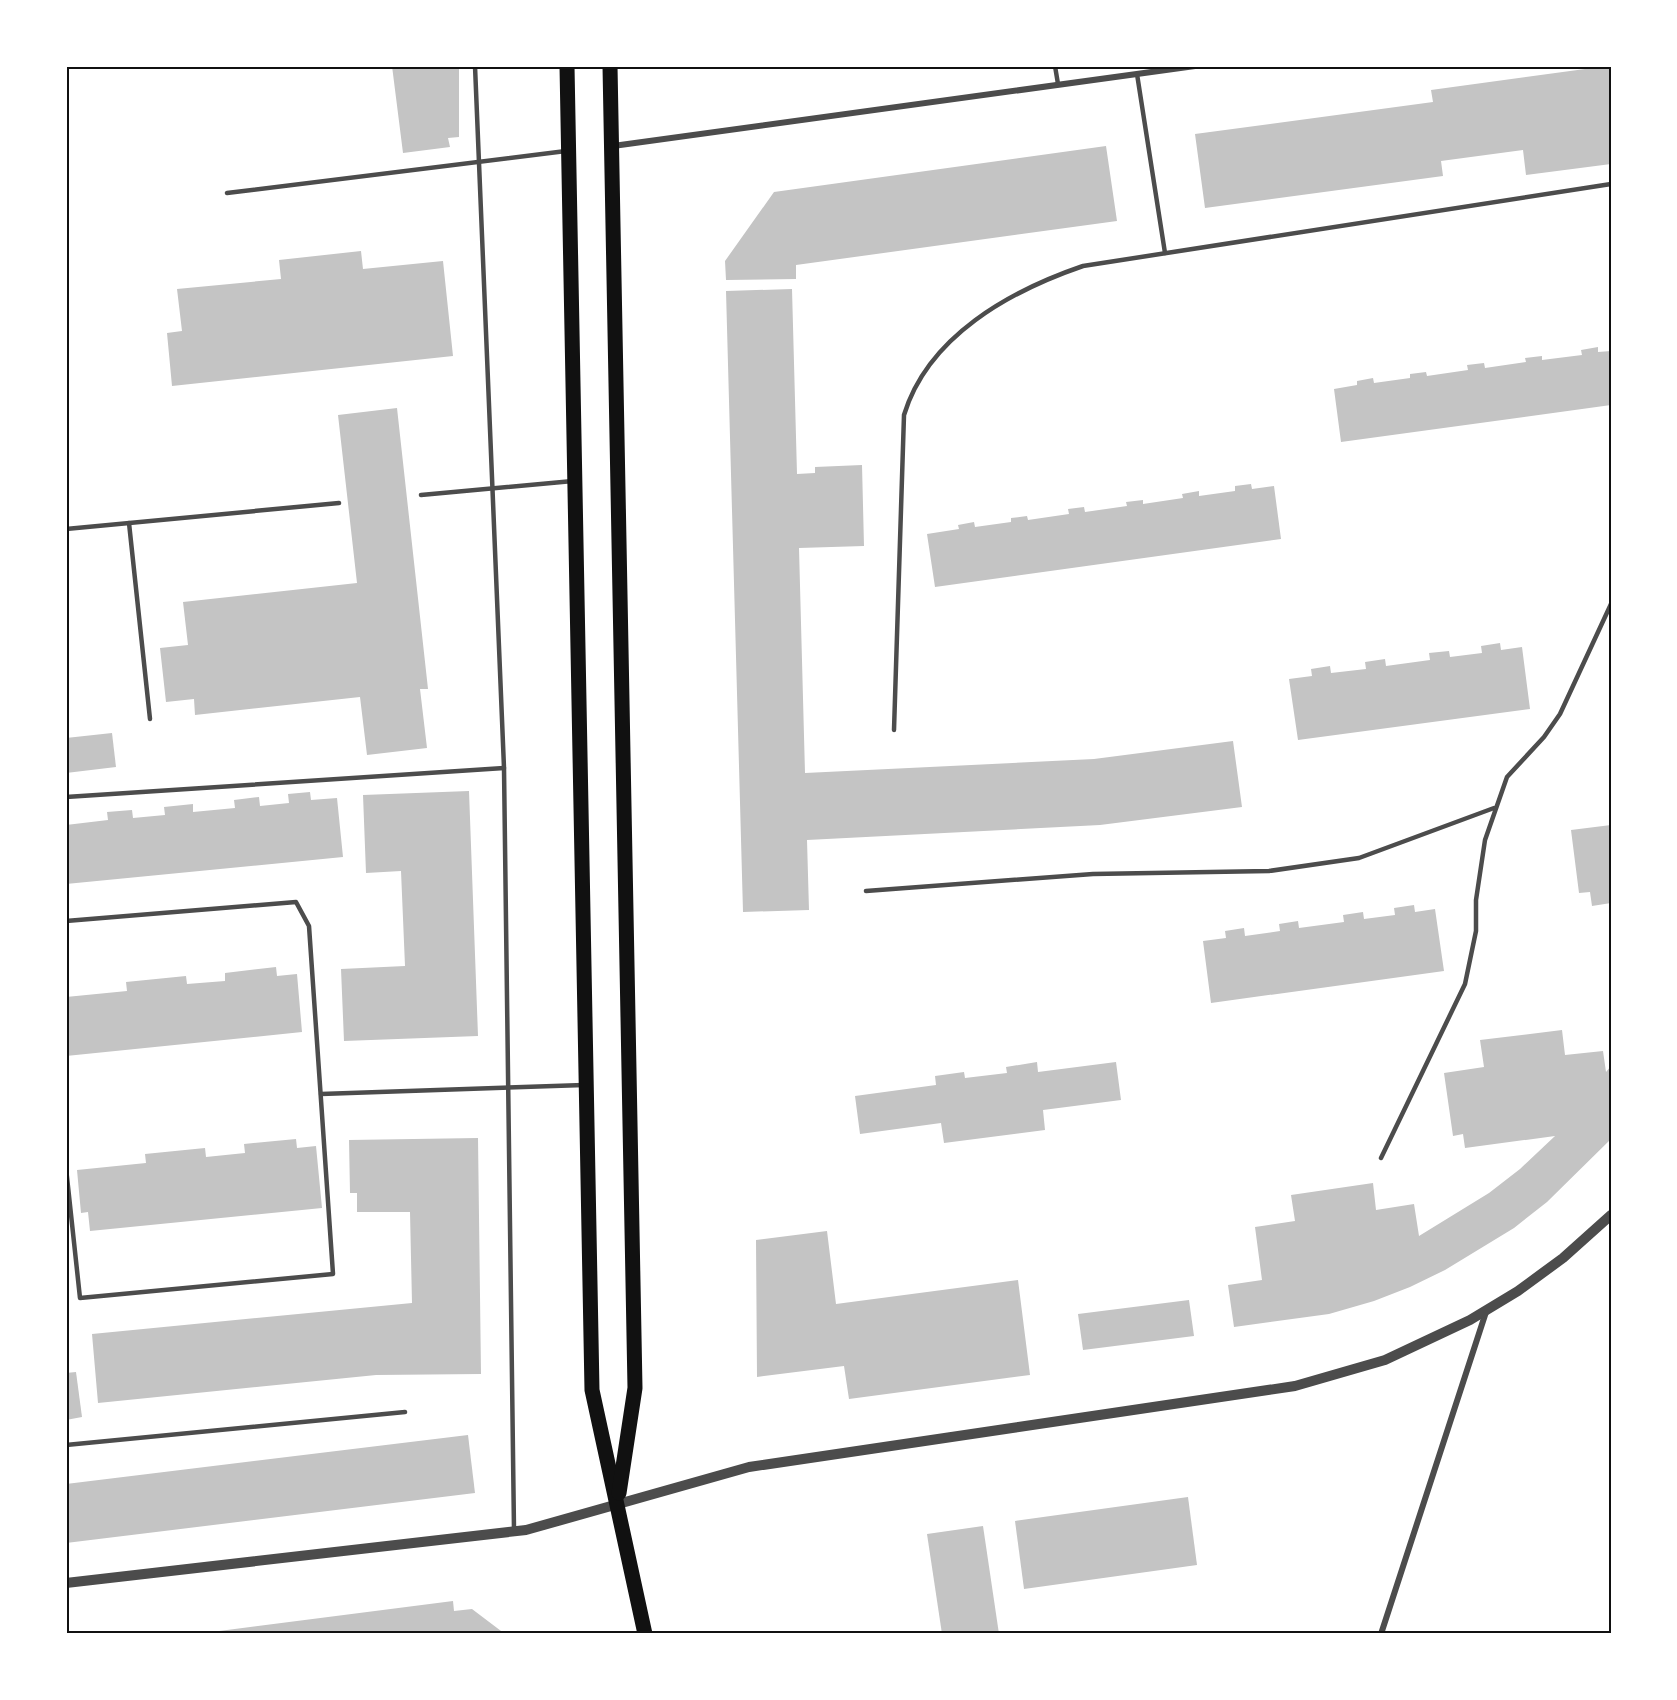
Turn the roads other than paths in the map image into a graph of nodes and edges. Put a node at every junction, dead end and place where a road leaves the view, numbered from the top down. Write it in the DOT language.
graph roads {
  1 [pos="475,66"];
  2 [pos="567,66"];
  3 [pos="610,66"];
  4 [pos="1055,66"];
  5 [pos="1195,66"];
  6 [pos="1137,74"];
  7 [pos="1058,84"];
  8 [pos="612,146"];
  9 [pos="569,151"];
  10 [pos="479,162"];
  11 [pos="1611,183"];
  12 [pos="227,193"];
  13 [pos="1165,253"];
  14 [pos="575,481"];
  15 [pos="492,488"];
  16 [pos="422,495"];
  17 [pos="339,503"];
  18 [pos="129,523"];
  19 [pos="66,530"];
  20 [pos="1611,604"];
  21 [pos="150,719"];
  22 [pos="894,730"];
  23 [pos="504,768"];
  24 [pos="66,797"];
  25 [pos="1494,808"];
  26 [pos="866,891"];
  27 [pos="66,921"];
  28 [pos="587,1085"];
  29 [pos="508,1087"];
  30 [pos="321,1094"];
  31 [pos="1381,1158"];
  32 [pos="66,1168"];
  33 [pos="1611,1215"];
  34 [pos="1486,1311"];
  35 [pos="405,1412"];
  36 [pos="66,1445"];
  37 [pos="618,1502"];
  38 [pos="514,1531"];
  39 [pos="66,1583"];
  40 [pos="645,1634"];
  41 [pos="1381,1634"];
  1 -- 10 [label="lane"];
  2 -- 9 [label="main road"];
  3 -- 8 [label="main road"];
  4 -- 7 [label="lane"];
  5 -- 6 [label="street"];
  6 -- 7 [label="street"];
  6 -- 13 [label="lane"];
  7 -- 8 [label="street"];
  8 -- 37 [label="main road"];
  9 -- 10 [label="lane"];
  9 -- 14 [label="main road"];
  10 -- 12 [label="lane"];
  10 -- 15 [label="lane"];
  11 -- 13 [label="lane"];
  13 -- 22 [label="lane"];
  14 -- 15 [label="lane"];
  14 -- 28 [label="main road"];
  15 -- 16 [label="lane"];
  15 -- 23 [label="lane"];
  17 -- 18 [label="lane"];
  18 -- 19 [label="lane"];
  18 -- 21 [label="lane"];
  20 -- 25 [label="lane"];
  23 -- 24 [label="lane"];
  23 -- 29 [label="lane"];
  25 -- 26 [label="lane"];
  25 -- 31 [label="lane"];
  27 -- 30 [label="lane"];
  28 -- 29 [label="lane"];
  28 -- 37 [label="main road"];
  29 -- 30 [label="lane"];
  29 -- 38 [label="lane"];
  30 -- 32 [label="lane"];
  33 -- 34 [label="street"];
  34 -- 37 [label="street"];
  34 -- 41 [label="street"];
  35 -- 36 [label="lane"];
  37 -- 38 [label="street"];
  37 -- 40 [label="main road"];
  38 -- 39 [label="street"];
}
